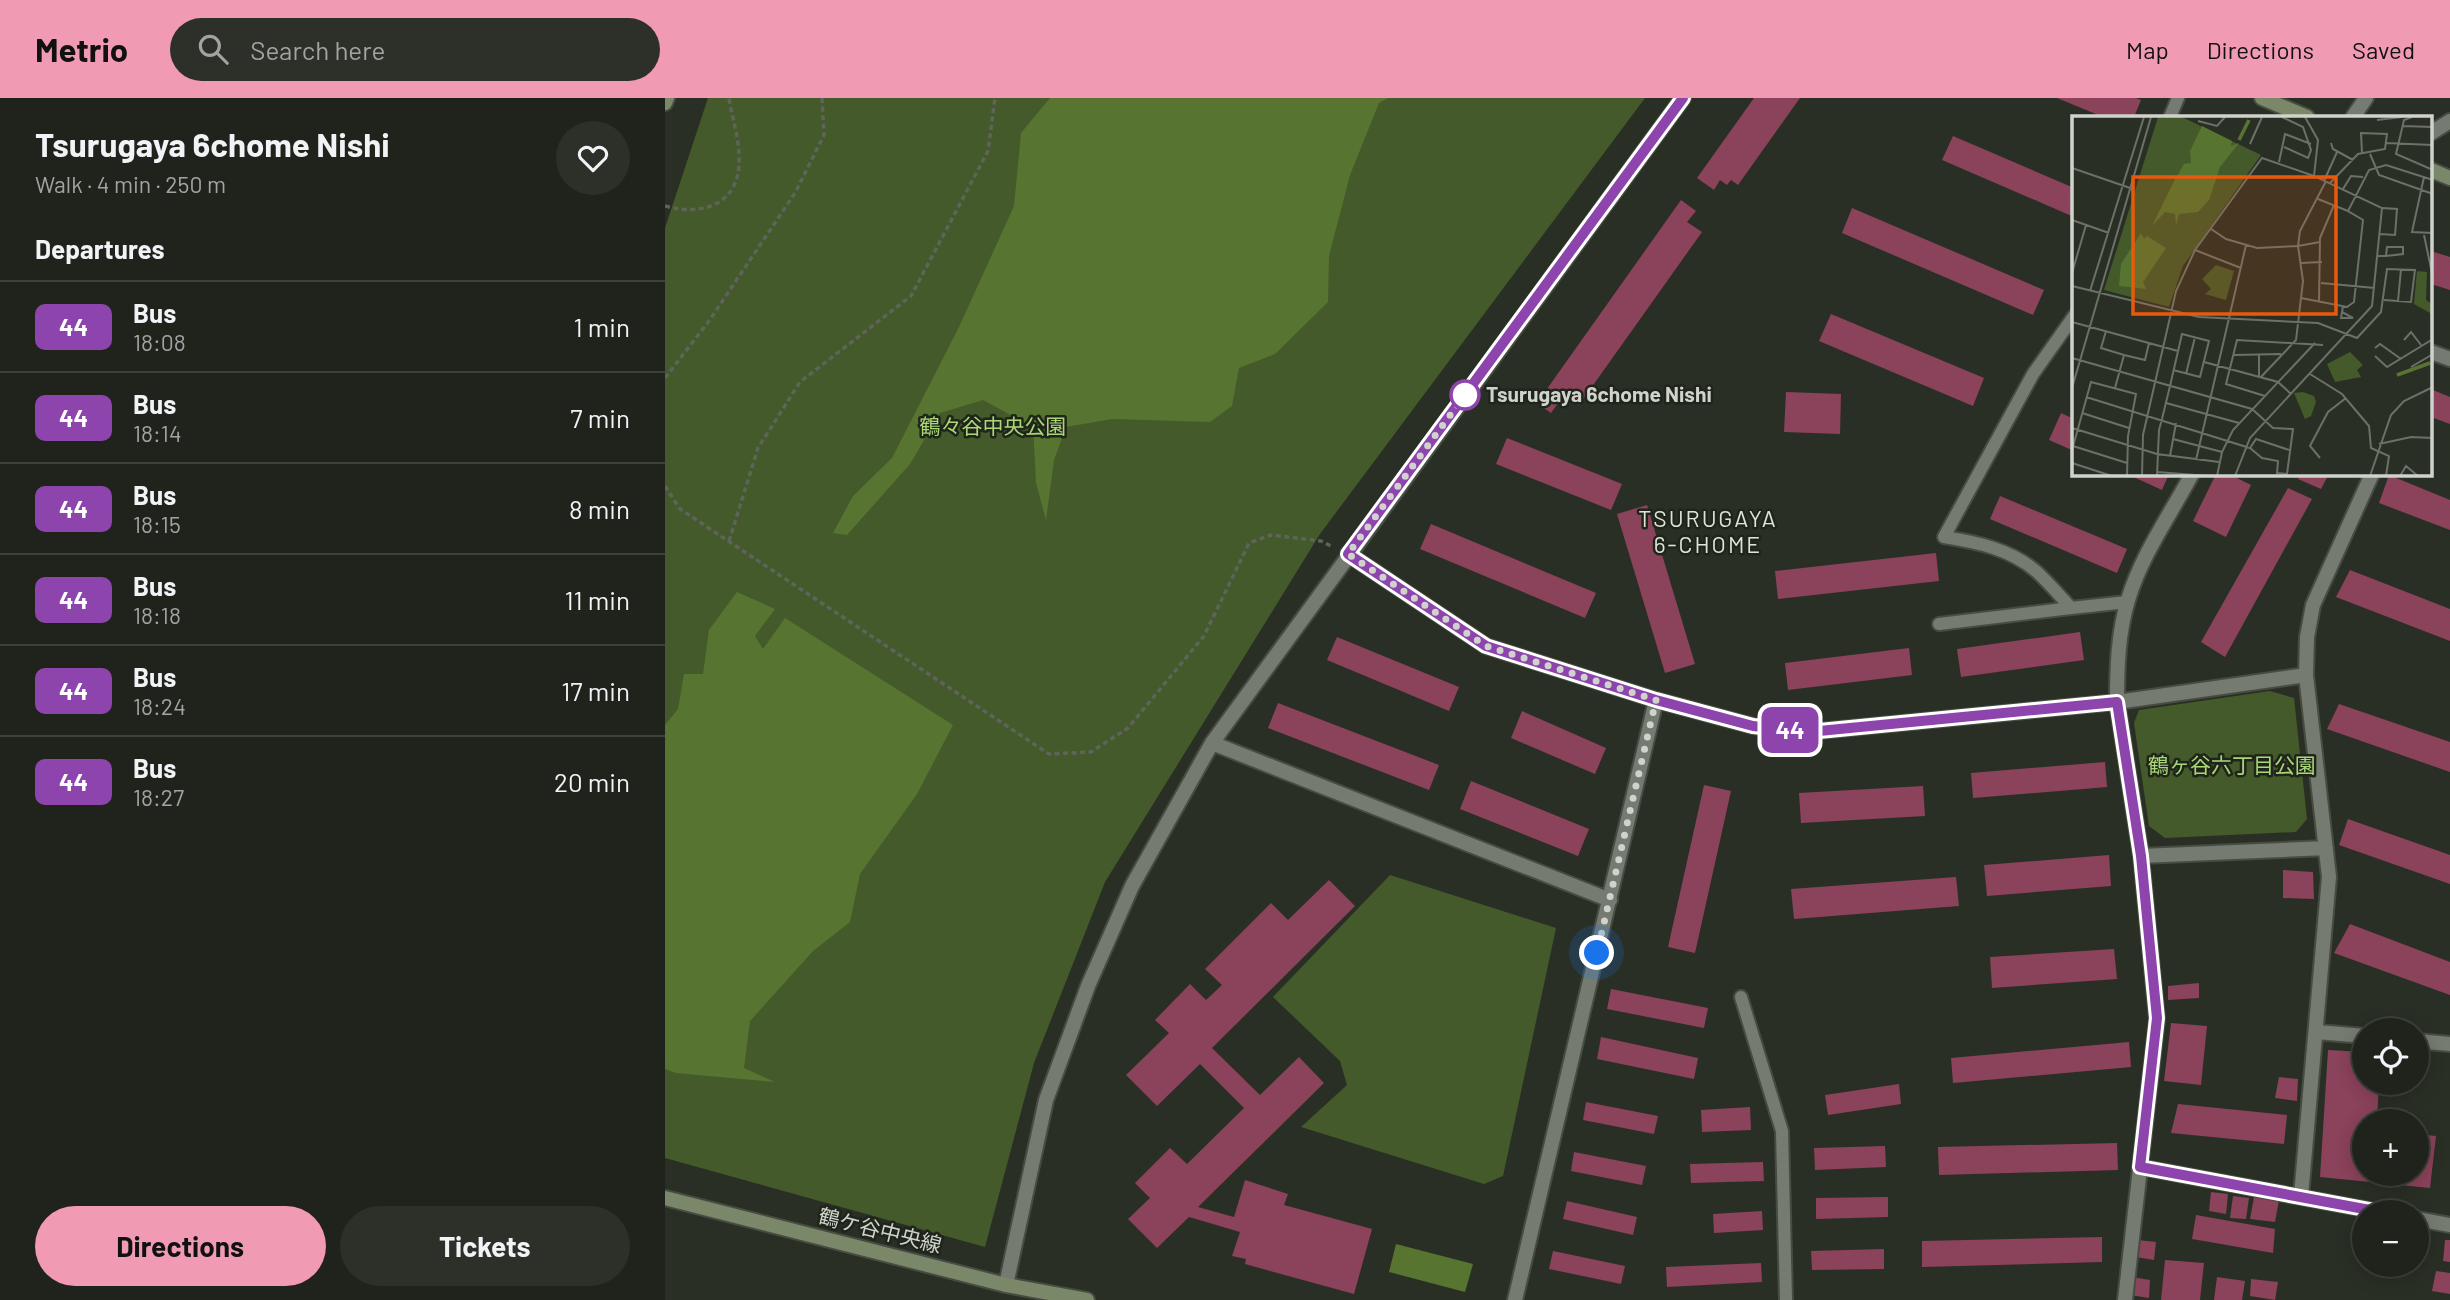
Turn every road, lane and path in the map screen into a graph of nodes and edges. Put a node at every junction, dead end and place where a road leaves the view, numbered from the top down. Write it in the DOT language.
graph roads {
  1 [pos="667,98"];
  2 [pos="729,98"];
  3 [pos="822,98"];
  4 [pos="995,98"];
  5 [pos="1683,98"];
  6 [pos="2178,98"];
  7 [pos="2262,98"];
  8 [pos="2366,98"];
  9 [pos="665,103"];
  10 [pos="2170,116"];
  11 [pos="2305,116"];
  12 [pos="2354,116"];
  13 [pos="2450,121"];
  14 [pos="2433,132"];
  15 [pos="2433,171"];
  16 [pos="2450,178"];
  17 [pos="665,206"];
  18 [pos="2072,319"];
  19 [pos="2433,353"];
  20 [pos="2450,359"];
  21 [pos="665,378"];
  22 [pos="2191,476"];
  23 [pos="2371,476"];
  24 [pos="665,486"];
  25 [pos="729,541"];
  26 [pos="1348,554"];
  27 [pos="2127,602"];
  28 [pos="2071,608"];
  29 [pos="1939,624"];
  30 [pos="2306,675"];
  31 [pos="1656,700"];
  32 [pos="2117,702"];
  33 [pos="1212,743"];
  34 [pos="2326,848"];
  35 [pos="2141,856"];
  36 [pos="1610,900"];
  37 [pos="1741,997"];
  38 [pos="2317,1032"];
  39 [pos="2352,1036"];
  40 [pos="2429,1042"];
  41 [pos="2450,1044"];
  42 [pos="2140,1167"];
  43 [pos="2301,1196"];
  44 [pos="665,1198"];
  45 [pos="2352,1206"];
  46 [pos="2429,1221"];
  47 [pos="2450,1225"];
  48 [pos="1006,1285"];
  49 [pos="1003,1300"];
  50 [pos="1087,1300"];
  51 [pos="1515,1300"];
  52 [pos="1786,1300"];
  53 [pos="2125,1300"];
  1 -- 9 [label="street"];
  2 -- 17 [label="path"];
  3 -- 21 [label="path"];
  4 -- 25 [label="path"];
  5 -- 26 [label="street"];
  6 -- 10 [label="lane"];
  7 -- 11 [label="street"];
  8 -- 12 [label="street"];
  13 -- 14 [label="street"];
  15 -- 16 [label="street"];
  18 -- 28 [label="lane"];
  19 -- 20 [label="street"];
  22 -- 27 [label="street"];
  23 -- 30 [label="street"];
  24 -- 25 [label="path"];
  25 -- 26 [label="path"];
  26 -- 31 [label="street"];
  26 -- 33 [label="street"];
  27 -- 28 [label="lane"];
  27 -- 32 [label="street"];
  28 -- 29 [label="lane"];
  30 -- 32 [label="street"];
  30 -- 34 [label="street"];
  31 -- 32 [label="street"];
  31 -- 36 [label="street"];
  32 -- 35 [label="street"];
  33 -- 36 [label="street"];
  33 -- 48 [label="street"];
  34 -- 35 [label="street"];
  34 -- 38 [label="street"];
  35 -- 42 [label="street"];
  36 -- 51 [label="street"];
  37 -- 52 [label="lane"];
  38 -- 39 [label="street"];
  38 -- 43 [label="street"];
  40 -- 41 [label="street"];
  42 -- 43 [label="street"];
  42 -- 53 [label="street"];
  43 -- 45 [label="street"];
  44 -- 48 [label="street, 鶴ケ谷中央線"];
  46 -- 47 [label="street"];
  48 -- 49 [label="street"];
  48 -- 50 [label="street, 鶴ケ谷中央線"];
}
